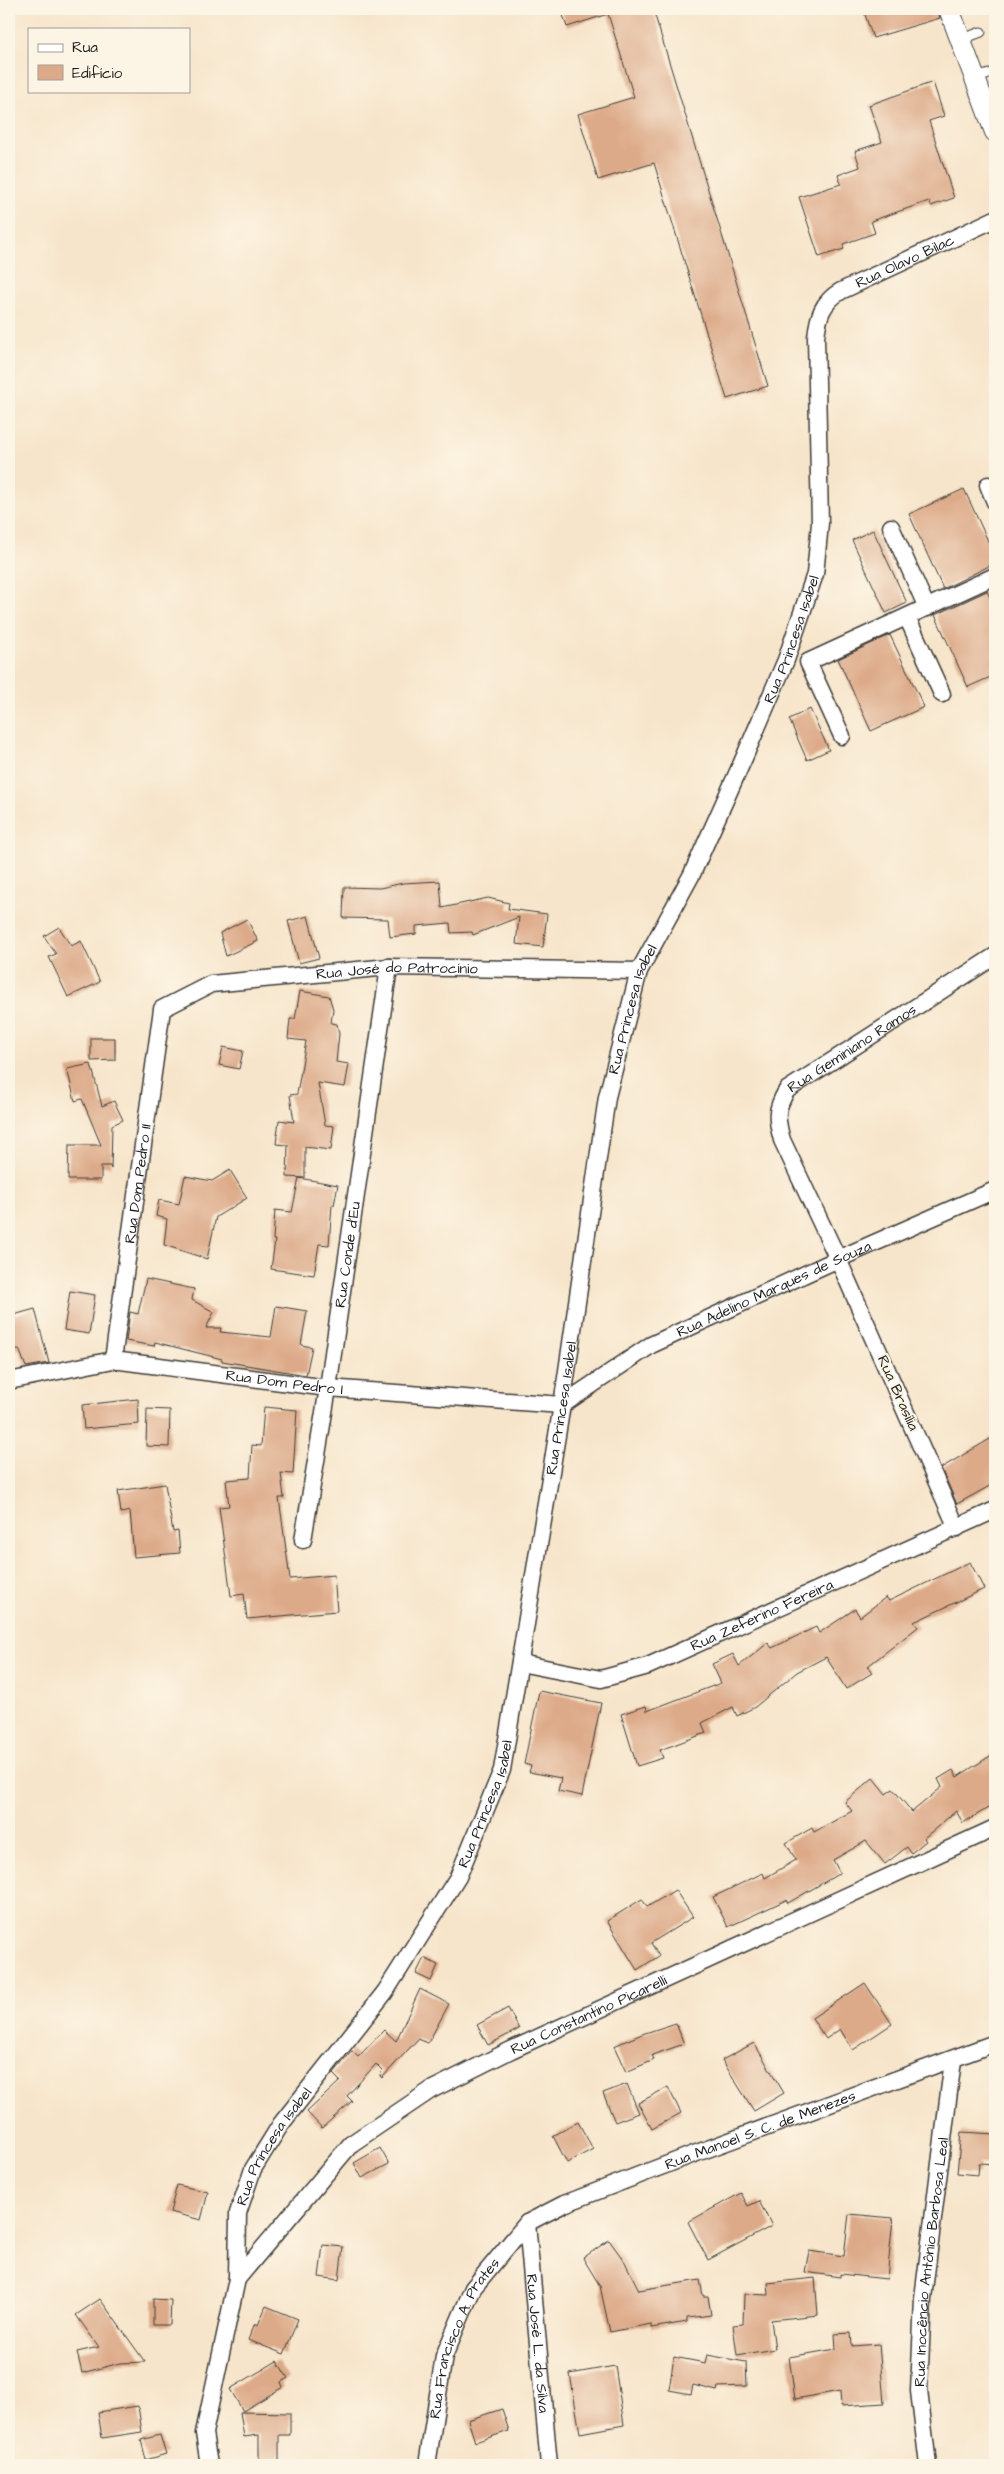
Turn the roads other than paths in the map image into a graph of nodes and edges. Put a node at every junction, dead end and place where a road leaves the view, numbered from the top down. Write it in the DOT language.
graph roads {
  1 [pos="949,9"];
  2 [pos="980,32"];
  3 [pos="960,40"];
  4 [pos="995,72"];
  5 [pos="974,79"];
  6 [pos="995,132"];
  7 [pos="995,219"];
  8 [pos="821,311"];
  9 [pos="988,485"];
  10 [pos="995,502"];
  11 [pos="891,527"];
  12 [pos="995,576"];
  13 [pos="927,608"];
  14 [pos="907,617"];
  15 [pos="942,694"];
  16 [pos="842,736"];
  17 [pos="995,956"];
  18 [pos="389,967"];
  19 [pos="639,971"];
  20 [pos="162,1009"];
  21 [pos="995,1190"];
  22 [pos="838,1259"];
  23 [pos="113,1360"];
  24 [pos="9,1381"];
  25 [pos="328,1388"];
  26 [pos="562,1405"];
  27 [pos="995,1510"];
  28 [pos="957,1528"];
  29 [pos="303,1540"];
  30 [pos="520,1663"];
  31 [pos="995,1828"];
  32 [pos="995,2043"];
  33 [pos="952,2060"];
  34 [pos="527,2223"];
  35 [pos="237,2279"];
  36 [pos="208,2465"];
  37 [pos="427,2465"];
  38 [pos="550,2465"];
  39 [pos="928,2465"];
  1 -- 3 [label="street"];
  2 -- 3 [label="lane"];
  3 -- 5 [label="street"];
  4 -- 5 [label="lane"];
  5 -- 6 [label="street"];
  7 -- 8 [label="street, Rua Olavo Bilac"];
  8 -- 19 [label="street, Rua Princesa Isabel"];
  9 -- 10 [label="street"];
  11 -- 13 [label="street"];
  12 -- 13 [label="street"];
  13 -- 14 [label="street"];
  14 -- 15 [label="street"];
  14 -- 16 [label="street"];
  17 -- 22 [label="street, Rua Geminiano Ramos"];
  18 -- 19 [label="street, Rua José do Patrocínio"];
  18 -- 20 [label="street, Rua José do Patrocínio"];
  18 -- 25 [label="street, Rua Conde d'Eu"];
  19 -- 26 [label="street, Rua Princesa Isabel"];
  20 -- 23 [label="street, Rua Dom Pedro II"];
  21 -- 22 [label="street, Rua Adelino Marques de Souza"];
  22 -- 26 [label="street, Rua Adelino Marques de Souza"];
  22 -- 28 [label="street, Rua Brasília"];
  23 -- 24 [label="street, Rua Dom Pedro I"];
  23 -- 25 [label="street, Rua Dom Pedro I"];
  25 -- 26 [label="street, Rua Dom Pedro I"];
  25 -- 29 [label="street, Rua Conde d'Eu"];
  26 -- 30 [label="street, Rua Princesa Isabel"];
  27 -- 28 [label="street, Rua Zeferino Fereira"];
  28 -- 30 [label="street, Rua Zeferino Fereira"];
  30 -- 35 [label="street, Rua Princesa Isabel"];
  31 -- 35 [label="street, Rua Constantino Picarelli"];
  32 -- 33 [label="street, Rua Manoel S. C. de Menezes"];
  33 -- 34 [label="street, Rua Manoel S. C. de Menezes"];
  33 -- 39 [label="street, Rua Inocêncio Antônio Barbosa Leal"];
  34 -- 37 [label="street, Rua Francisco A. Prates"];
  34 -- 38 [label="street, Rua José L. da Silva"];
  35 -- 36 [label="street, Rua Princesa Isabel"];
}
